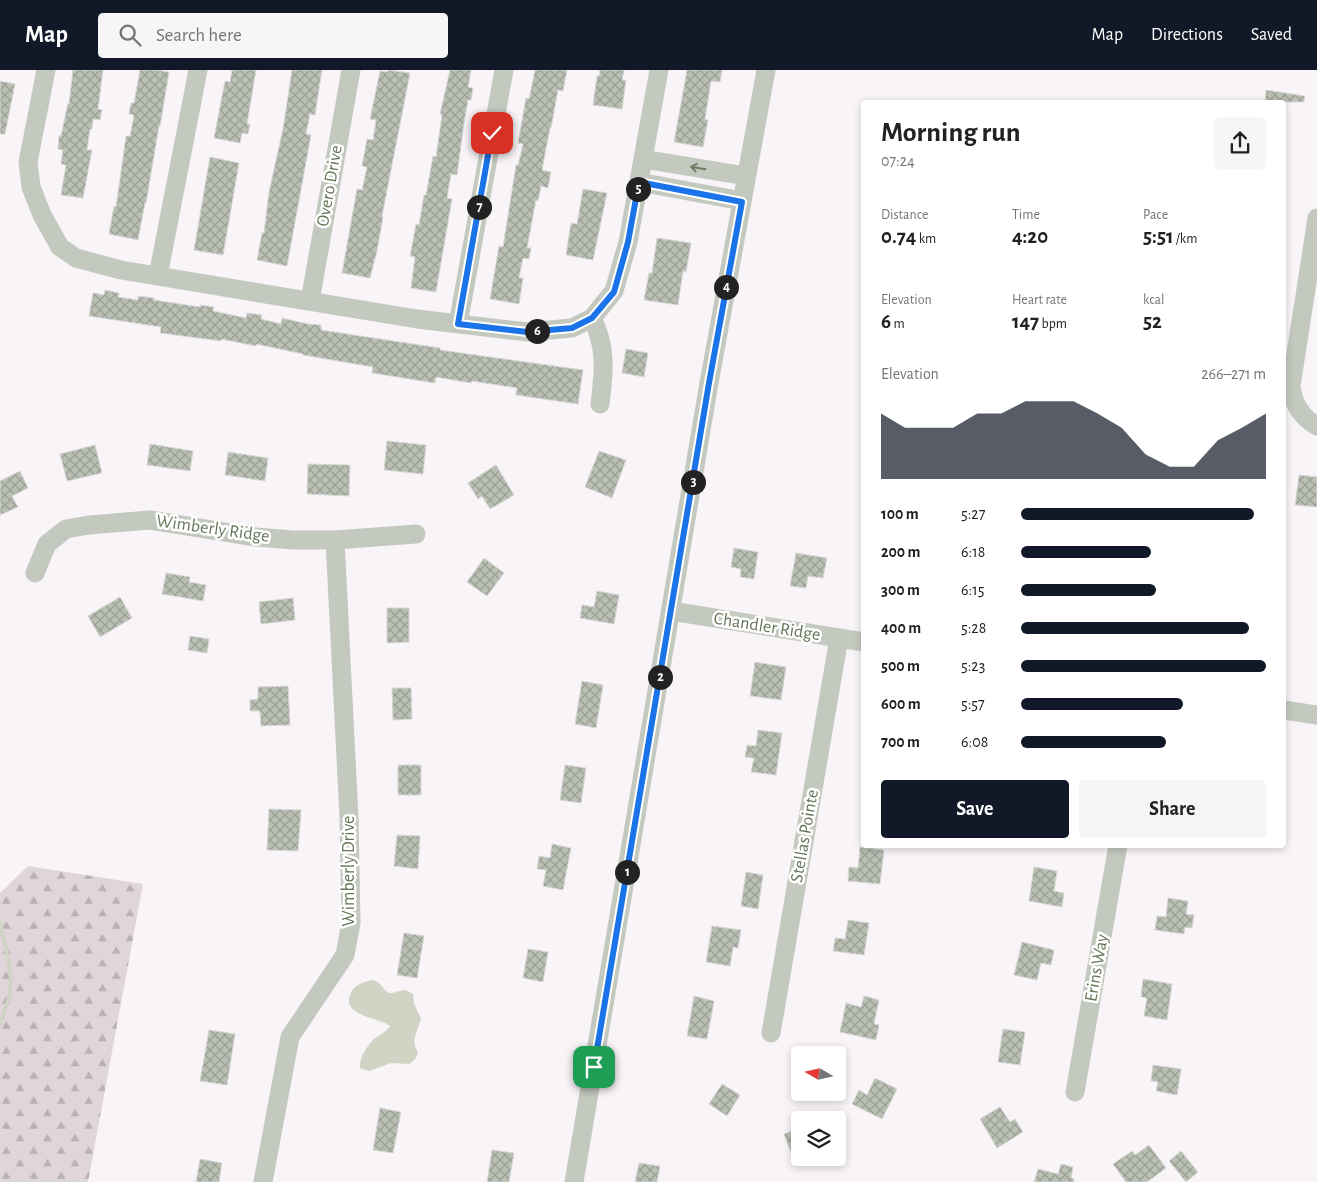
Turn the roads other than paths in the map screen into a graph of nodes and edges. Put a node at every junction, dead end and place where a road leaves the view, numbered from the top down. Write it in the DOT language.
graph roads {
  1 [pos="46,70"];
  2 [pos="198,70"];
  3 [pos="351,70"];
  4 [pos="504,70"];
  5 [pos="659,70"];
  6 [pos="766,70"];
  7 [pos="643,159"];
  8 [pos="746,176"];
  9 [pos="639,182"];
  10 [pos="742,202"];
  11 [pos="1317,218"];
  12 [pos="158,276"];
  13 [pos="310,301"];
  14 [pos="458,324"];
  15 [pos="596,326"];
  16 [pos="600,404"];
  17 [pos="1317,426"];
  18 [pos="416,534"];
  19 [pos="335,540"];
  20 [pos="35,573"];
  21 [pos="671,611"];
  22 [pos="839,638"];
  23 [pos="861,642"];
  24 [pos="1286,710"];
  25 [pos="1317,715"];
  26 [pos="1117,848"];
  27 [pos="772,1034"];
  28 [pos="1075,1092"];
  29 [pos="264,1182"];
  30 [pos="574,1182"];
  1 -- 12 [label="street"];
  2 -- 12 [label="street"];
  3 -- 13 [label="street, Overo Drive"];
  4 -- 14 [label="street"];
  5 -- 7 [label="street"];
  6 -- 8 [label="street"];
  8 -- 7 [label="street, one-way"];
  7 -- 9 [label="street"];
  8 -- 10 [label="street"];
  9 -- 10 [label="street"];
  9 -- 15 [label="street"];
  10 -- 21 [label="street"];
  11 -- 17 [label="street"];
  12 -- 13 [label="street"];
  13 -- 14 [label="street"];
  14 -- 15 [label="street"];
  15 -- 16 [label="street"];
  18 -- 19 [label="street, Wimberly Ridge"];
  19 -- 20 [label="street, Wimberly Ridge"];
  19 -- 29 [label="street, Wimberly Drive"];
  21 -- 22 [label="street, Chandler Ridge"];
  21 -- 30 [label="street"];
  22 -- 23 [label="street, Chandler Ridge"];
  22 -- 27 [label="street, Stellas Pointe"];
  24 -- 25 [label="street"];
  26 -- 28 [label="street, Erins Way"];
}
